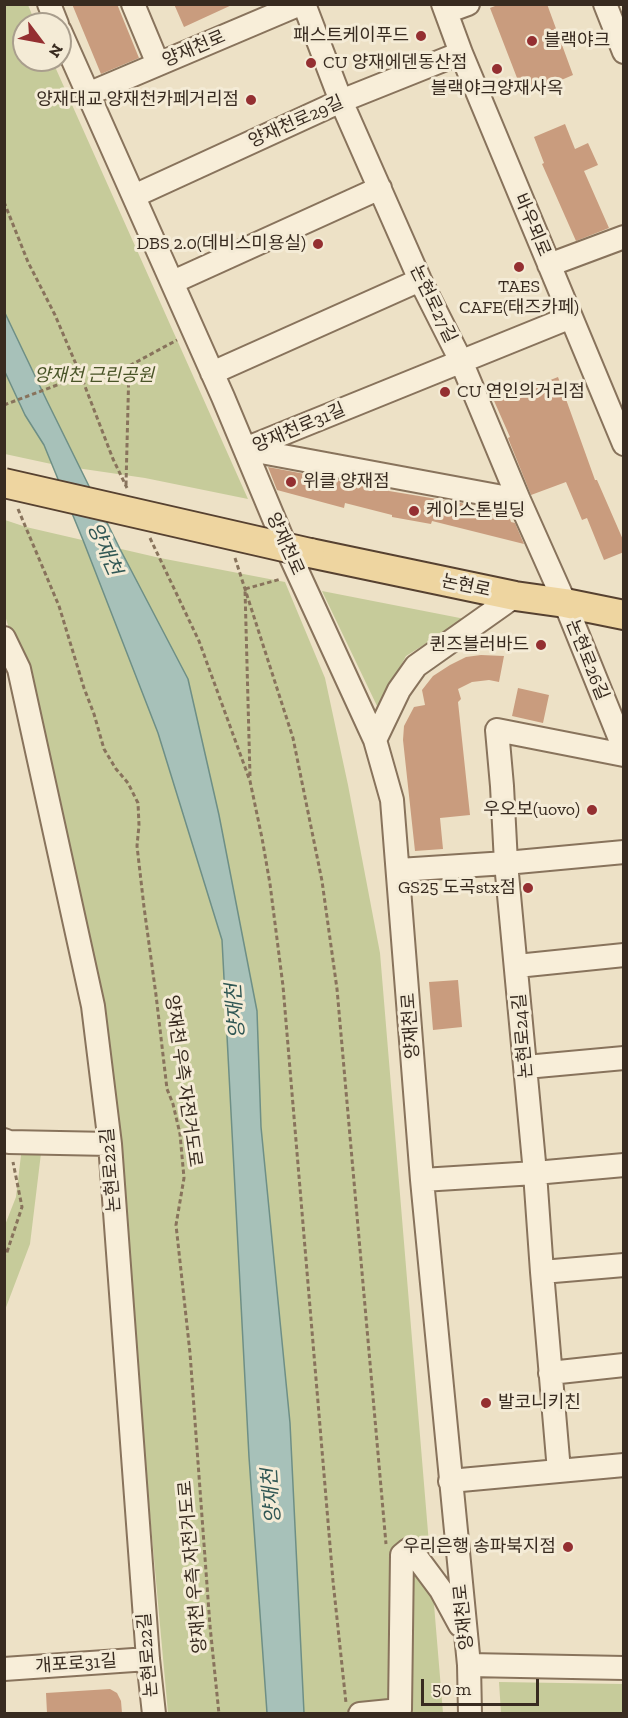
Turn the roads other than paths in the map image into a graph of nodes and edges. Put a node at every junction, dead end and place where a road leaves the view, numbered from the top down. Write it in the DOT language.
graph roads {
  1 [pos="133,4"];
  2 [pos="302,4"];
  3 [pos="468,4"];
  4 [pos="605,4"];
  5 [pos="445,8"];
  6 [pos="624,52"];
  7 [pos="461,53"];
  8 [pos="72,58"];
  9 [pos="158,64"];
  10 [pos="88,94"];
  11 [pos="341,101"];
  12 [pos="380,189"];
  13 [pos="134,196"];
  14 [pos="624,237"];
  15 [pos="549,265"];
  16 [pos="420,280"];
  17 [pos="172,282"];
  18 [pos="571,317"];
  19 [pos="461,361"];
  20 [pos="212,373"];
  21 [pos="624,444"];
  22 [pos="245,449"];
  23 [pos="4,483"];
  24 [pos="519,500"];
  25 [pos="304,563"];
  26 [pos="515,596"];
  27 [pos="565,603"];
  28 [pos="619,610"];
  29 [pos="4,638"];
  30 [pos="375,740"];
  31 [pos="624,749"];
  32 [pos="624,755"];
  33 [pos="624,852"];
  34 [pos="506,863"];
  35 [pos="399,870"];
  36 [pos="624,955"];
  37 [pos="517,966"];
  38 [pos="624,1058"];
  39 [pos="526,1067"];
  40 [pos="7,1141"];
  41 [pos="110,1144"];
  42 [pos="624,1165"];
  43 [pos="535,1173"];
  44 [pos="422,1180"];
  45 [pos="624,1264"];
  46 [pos="542,1272"];
  47 [pos="624,1365"];
  48 [pos="550,1373"];
  49 [pos="624,1465"];
  50 [pos="559,1471"];
  51 [pos="450,1481"];
  52 [pos="460,1625"];
  53 [pos="148,1659"];
  54 [pos="469,1665"];
  55 [pos="624,1668"];
  56 [pos="4,1669"];
  57 [pos="154,1713"];
  58 [pos="360,1713"];
  59 [pos="470,1713"];
  1 -- 9 [label="street"];
  2 -- 9 [label="street, 양재천로"];
  2 -- 11 [label="street, 논현로27길"];
  3 -- 5 [label="street"];
  4 -- 6 [label="street"];
  5 -- 7 [label="street, 바우뫼로"];
  7 -- 11 [label="street, 양재천로29길"];
  7 -- 15 [label="street, 바우뫼로"];
  8 -- 10 [label="street, 양재천로"];
  9 -- 10 [label="street, 양재천로"];
  10 -- 13 [label="street, 양재천로"];
  11 -- 12 [label="street, 논현로27길"];
  11 -- 13 [label="street, 양재천로29길"];
  12 -- 16 [label="street, 논현로27길"];
  12 -- 17 [label="street"];
  13 -- 17 [label="street, 양재천로"];
  14 -- 15 [label="street"];
  15 -- 18 [label="street, 바우뫼로"];
  16 -- 19 [label="street, 논현로27길"];
  16 -- 20 [label="street"];
  17 -- 20 [label="street, 양재천로"];
  18 -- 19 [label="street, 양재천로31길"];
  18 -- 21 [label="street, 바우뫼로"];
  19 -- 22 [label="street, 양재천로31길"];
  19 -- 24 [label="street, 논현로27길"];
  20 -- 22 [label="street, 양재천로"];
  22 -- 24 [label="street, 양재천로31길"];
  22 -- 25 [label="street, 양재천로"];
  23 -- 25 [label="main road, 논현로, bridge"];
  24 -- 27 [label="street, 논현로27길"];
  25 -- 26 [label="main road, 논현로"];
  25 -- 30 [label="street, 양재천로"];
  26 -- 27 [label="main road, 논현로"];
  26 -- 30 [label="street"];
  27 -- 28 [label="main road, 논현로"];
  27 -- 31 [label="street, 논현로26길"];
  29 -- 41 [label="street, 논현로22길"];
  30 -- 35 [label="street, 양재천로"];
  32 -- 34 [label="street, 논현로24길"];
  33 -- 34 [label="street"];
  34 -- 35 [label="street"];
  34 -- 37 [label="street, 논현로24길"];
  35 -- 44 [label="street, 양재천로"];
  36 -- 37 [label="street"];
  37 -- 39 [label="street, 논현로24길"];
  38 -- 39 [label="street"];
  39 -- 43 [label="street, 논현로24길"];
  40 -- 41 [label="street"];
  41 -- 53 [label="street, 논현로22길"];
  42 -- 43 [label="street"];
  43 -- 44 [label="street"];
  43 -- 46 [label="street, 논현로24길"];
  44 -- 51 [label="street, 양재천로"];
  45 -- 46 [label="street"];
  46 -- 48 [label="street, 논현로24길"];
  47 -- 48 [label="street"];
  48 -- 50 [label="street, 논현로24길"];
  49 -- 50 [label="street"];
  50 -- 51 [label="street"];
  51 -- 54 [label="street, 양재천로"];
  52 -- 58 [label="street"];
  53 -- 56 [label="street, 개포로31길"];
  53 -- 57 [label="street, 논현로22길"];
  54 -- 55 [label="street"];
  54 -- 59 [label="street, 양재천로"];
}
